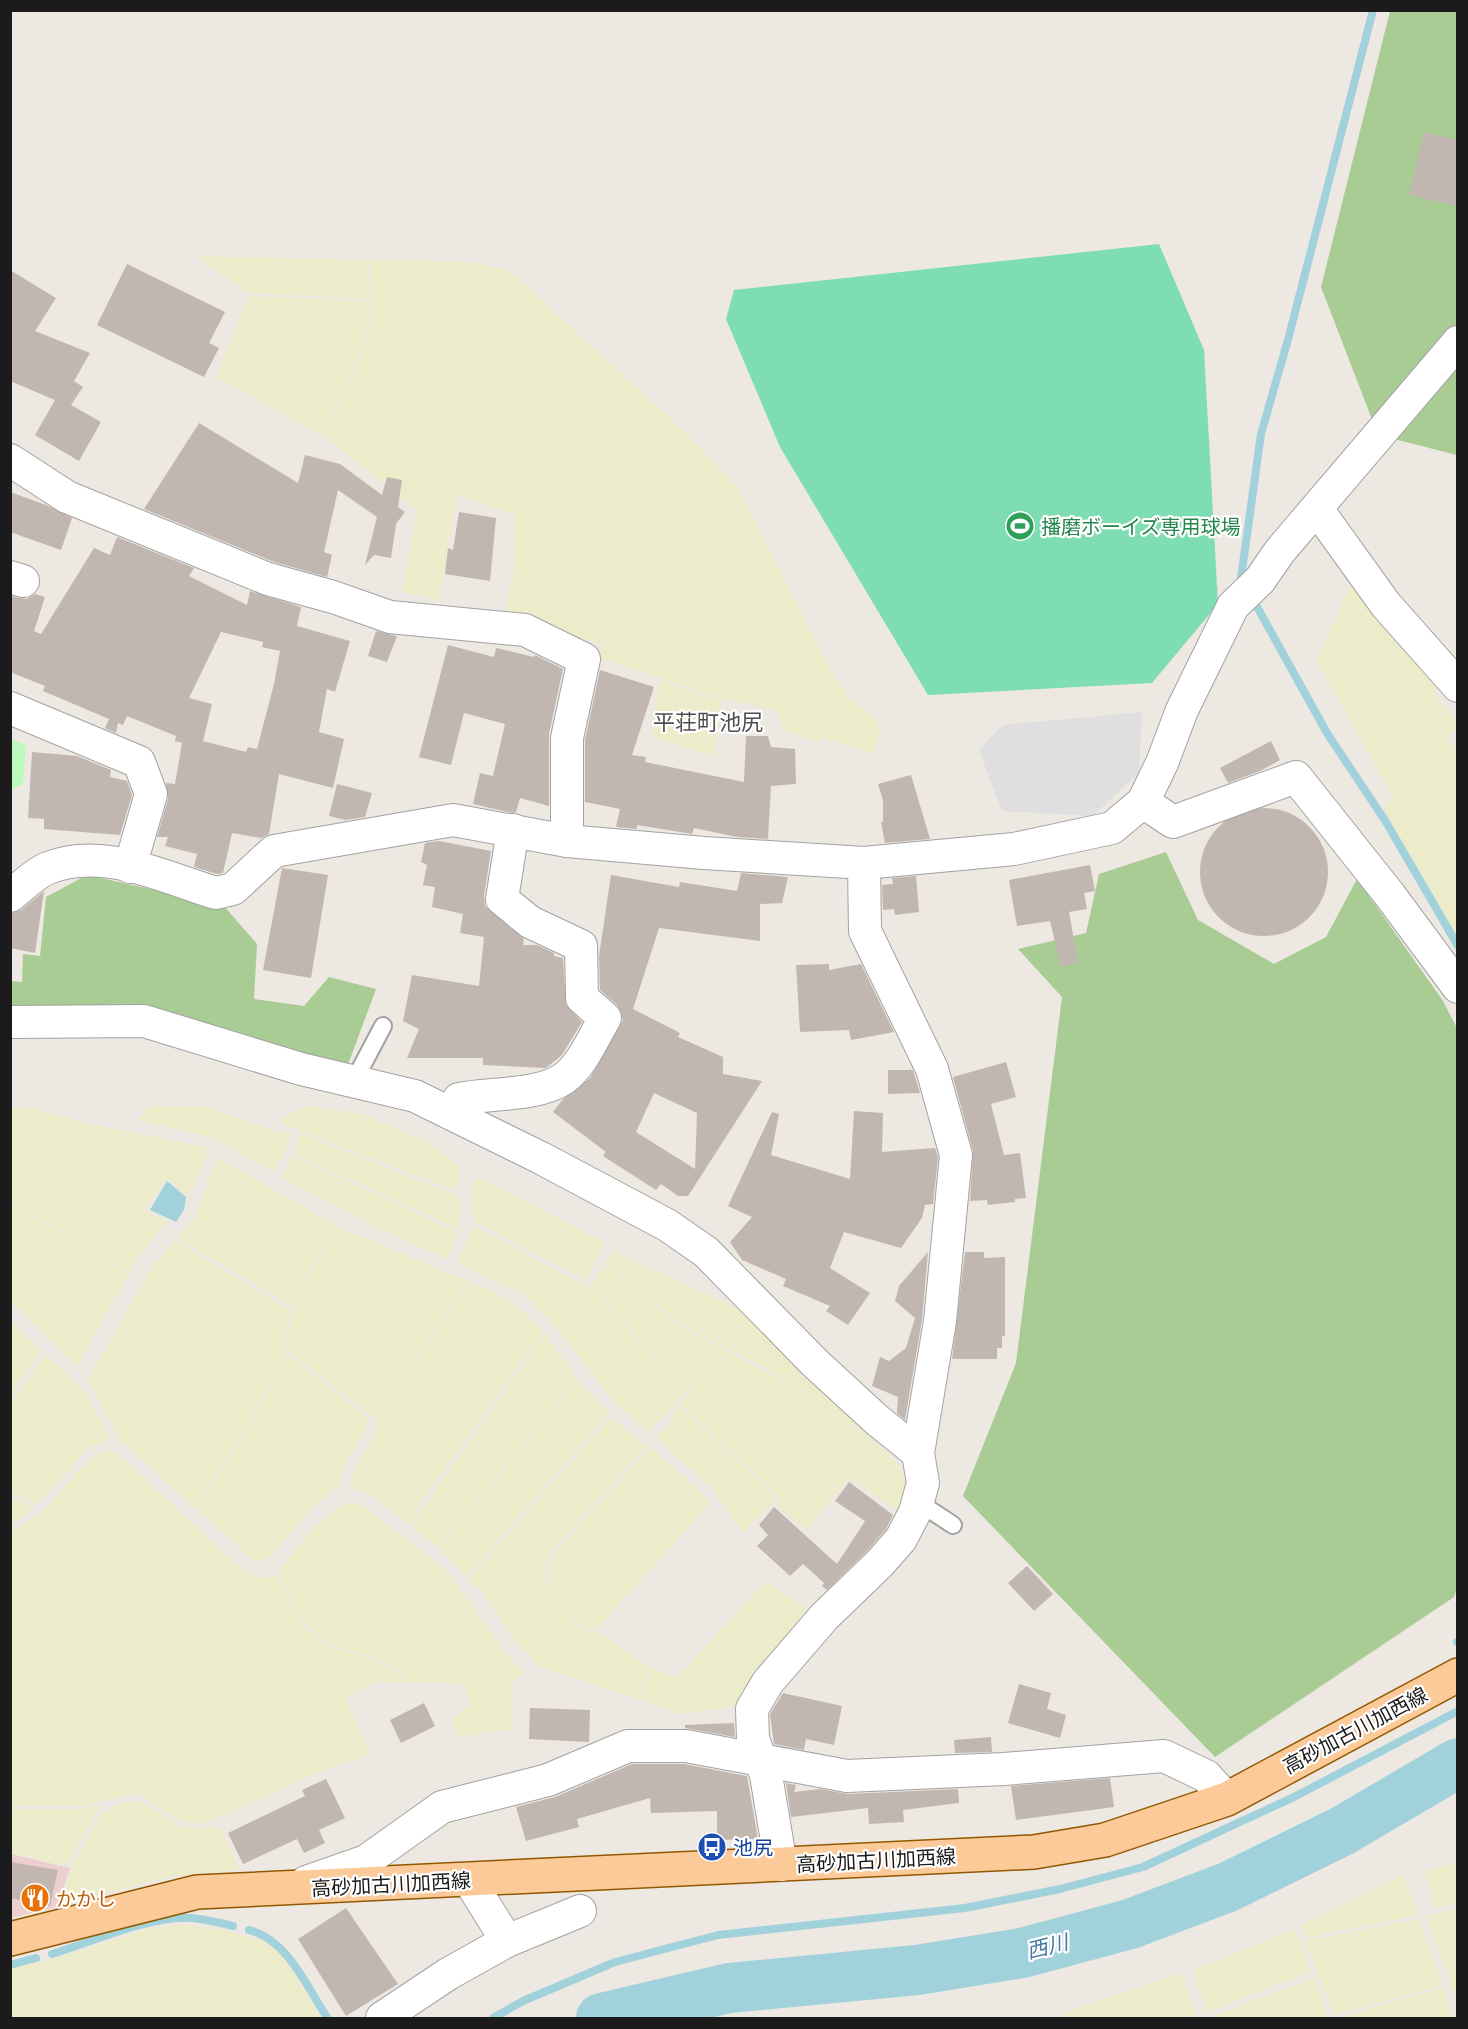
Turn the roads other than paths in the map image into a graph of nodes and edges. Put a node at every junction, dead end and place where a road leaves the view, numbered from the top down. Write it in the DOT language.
graph roads {
  1 [pos="1458,342"];
  2 [pos="10,460"];
  3 [pos="1317,509"];
  4 [pos="1458,686"];
  5 [pos="10,708"];
  6 [pos="1143,802"];
  7 [pos="513,830"];
  8 [pos="567,841"];
  9 [pos="864,862"];
  10 [pos="130,867"];
  11 [pos="10,896"];
  12 [pos="1458,987"];
  13 [pos="10,1022"];
  14 [pos="383,1026"];
  15 [pos="354,1081"];
  16 [pos="454,1098"];
  17 [pos="918,1453"];
  18 [pos="918,1502"];
  19 [pos="953,1525"];
  20 [pos="1458,1675"];
  21 [pos="761,1759"];
  22 [pos="1227,1799"];
  23 [pos="781,1865"];
  24 [pos="469,1880"];
  25 [pos="288,1888"];
  26 [pos="580,1911"];
  27 [pos="10,1939"];
  28 [pos="507,1941"];
  29 [pos="382,2019"];
  1 -- 3 [label="street"];
  2 -- 8 [label="street"];
  3 -- 4 [label="street"];
  3 -- 6 [label="street"];
  5 -- 10 [label="street"];
  6 -- 9 [label="street"];
  6 -- 12 [label="street"];
  7 -- 8 [label="street"];
  7 -- 10 [label="street"];
  7 -- 16 [label="street"];
  8 -- 9 [label="street"];
  9 -- 17 [label="street"];
  10 -- 11 [label="street"];
  13 -- 15 [label="street"];
  14 -- 15 [label="lane"];
  15 -- 16 [label="street"];
  16 -- 17 [label="street"];
  17 -- 18 [label="street"];
  18 -- 19 [label="lane"];
  18 -- 21 [label="street"];
  20 -- 22 [label="main road, 高砂加古川加西線"];
  21 -- 22 [label="street"];
  21 -- 23 [label="street"];
  21 -- 25 [label="street"];
  22 -- 23 [label="main road, 高砂加古川加西線"];
  23 -- 24 [label="main road, 高砂加古川加西線"];
  24 -- 25 [label="main road, 高砂加古川加西線"];
  24 -- 28 [label="street"];
  25 -- 27 [label="main road, 高砂加古川加西線"];
  26 -- 28 [label="street"];
  28 -- 29 [label="street"];
}
